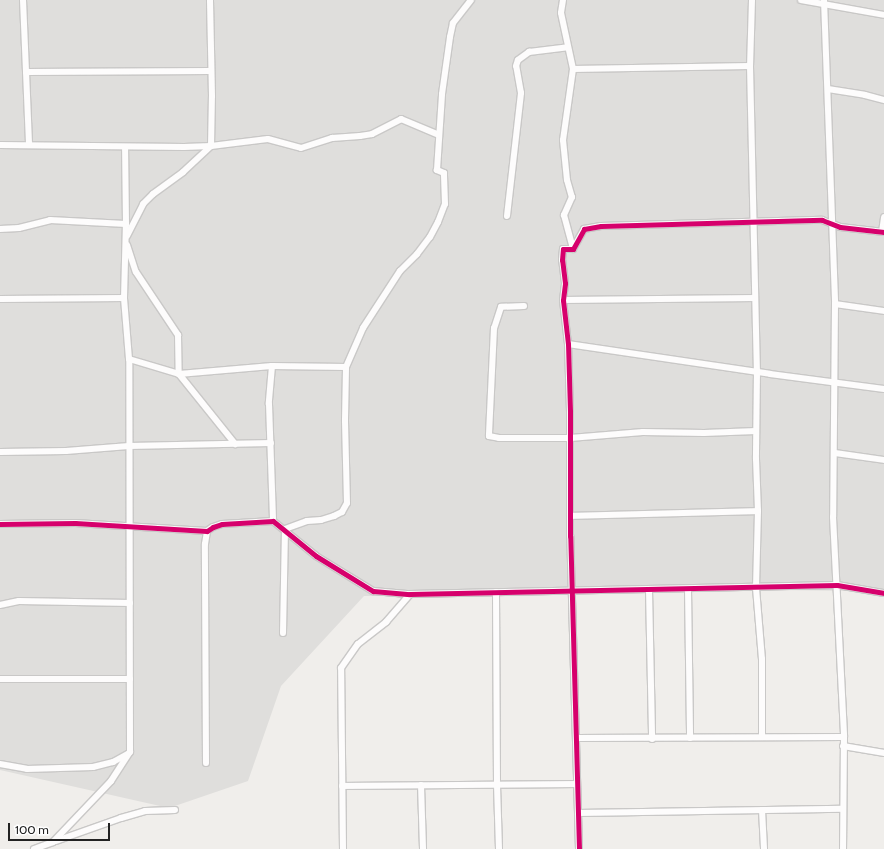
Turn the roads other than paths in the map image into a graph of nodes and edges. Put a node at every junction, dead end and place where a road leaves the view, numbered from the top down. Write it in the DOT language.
graph roads {
  1 [pos="22,0"];
  2 [pos="210,0"];
  3 [pos="471,0"];
  4 [pos="563,0"];
  5 [pos="752,0"];
  6 [pos="800,0"];
  7 [pos="824,3"];
  8 [pos="884,15"];
  9 [pos="568,47"];
  10 [pos="750,66"];
  11 [pos="573,69"];
  12 [pos="211,71"];
  13 [pos="26,72"];
  14 [pos="828,90"];
  15 [pos="884,100"];
  16 [pos="439,135"];
  17 [pos="29,144"];
  18 [pos="0,145"];
  19 [pos="211,146"];
  20 [pos="126,148"];
  21 [pos="507,216"];
  22 [pos="884,217"];
  23 [pos="753,221"];
  24 [pos="833,223"];
  25 [pos="126,224"];
  26 [pos="0,229"];
  27 [pos="883,232"];
  28 [pos="126,239"];
  29 [pos="573,249"];
  30 [pos="124,298"];
  31 [pos="755,298"];
  32 [pos="0,299"];
  33 [pos="563,300"];
  34 [pos="836,304"];
  35 [pos="524,306"];
  36 [pos="884,311"];
  37 [pos="568,344"];
  38 [pos="129,359"];
  39 [pos="272,366"];
  40 [pos="346,366"];
  41 [pos="757,371"];
  42 [pos="179,374"];
  43 [pos="834,382"];
  44 [pos="884,389"];
  45 [pos="756,431"];
  46 [pos="570,438"];
  47 [pos="235,444"];
  48 [pos="271,444"];
  49 [pos="129,446"];
  50 [pos="0,452"];
  51 [pos="835,453"];
  52 [pos="884,460"];
  53 [pos="758,511"];
  54 [pos="570,516"];
  55 [pos="273,521"];
  56 [pos="0,524"];
  57 [pos="130,526"];
  58 [pos="285,529"];
  59 [pos="207,531"];
  60 [pos="837,585"];
  61 [pos="756,588"];
  62 [pos="688,589"];
  63 [pos="573,590"];
  64 [pos="649,590"];
  65 [pos="496,592"];
  66 [pos="884,593"];
  67 [pos="410,594"];
  68 [pos="130,603"];
  69 [pos="0,605"];
  70 [pos="283,632"];
  71 [pos="0,679"];
  72 [pos="130,679"];
  73 [pos="762,736"];
  74 [pos="844,737"];
  75 [pos="576,738"];
  76 [pos="690,738"];
  77 [pos="652,739"];
  78 [pos="843,746"];
  79 [pos="130,752"];
  80 [pos="884,753"];
  81 [pos="206,763"];
  82 [pos="0,764"];
  83 [pos="576,784"];
  84 [pos="497,785"];
  85 [pos="342,786"];
  86 [pos="421,786"];
  87 [pos="843,809"];
  88 [pos="175,810"];
  89 [pos="762,810"];
  90 [pos="578,813"];
  91 [pos="53,842"];
  92 [pos="43,848"];
  93 [pos="34,849"];
  94 [pos="343,849"];
  95 [pos="423,849"];
  96 [pos="500,849"];
  97 [pos="580,849"];
  98 [pos="764,849"];
  99 [pos="843,849"];
  1 -- 13 [label="street"];
  2 -- 12 [label="street"];
  3 -- 16 [label="street"];
  4 -- 9 [label="street"];
  5 -- 10 [label="street"];
  6 -- 7 [label="street"];
  7 -- 8 [label="street"];
  7 -- 14 [label="street"];
  9 -- 11 [label="street"];
  9 -- 21 [label="street"];
  10 -- 11 [label="street"];
  10 -- 23 [label="street"];
  11 -- 29 [label="street"];
  12 -- 13 [label="street"];
  12 -- 19 [label="street"];
  13 -- 17 [label="street"];
  14 -- 15 [label="street"];
  14 -- 24 [label="street"];
  16 -- 19 [label="street"];
  16 -- 40 [label="street"];
  17 -- 18 [label="street"];
  17 -- 20 [label="street"];
  19 -- 20 [label="street"];
  19 -- 28 [label="street"];
  20 -- 25 [label="street"];
  22 -- 27 [label="street"];
  23 -- 24 [label="street"];
  23 -- 29 [label="street"];
  23 -- 31 [label="street"];
  24 -- 27 [label="street"];
  24 -- 34 [label="street"];
  25 -- 26 [label="street"];
  25 -- 28 [label="street"];
  28 -- 30 [label="street"];
  28 -- 42 [label="street"];
  29 -- 33 [label="street"];
  30 -- 32 [label="street"];
  30 -- 38 [label="street"];
  31 -- 33 [label="street"];
  31 -- 41 [label="street"];
  33 -- 37 [label="street"];
  34 -- 36 [label="street"];
  34 -- 43 [label="street"];
  35 -- 46 [label="street"];
  37 -- 41 [label="street"];
  37 -- 46 [label="street"];
  38 -- 42 [label="street"];
  38 -- 49 [label="street"];
  39 -- 40 [label="street"];
  39 -- 42 [label="street"];
  39 -- 48 [label="street"];
  40 -- 58 [label="street"];
  41 -- 43 [label="street"];
  41 -- 45 [label="street"];
  42 -- 47 [label="street"];
  43 -- 44 [label="street"];
  43 -- 51 [label="street"];
  45 -- 46 [label="street"];
  45 -- 53 [label="street"];
  46 -- 54 [label="street"];
  47 -- 48 [label="street"];
  47 -- 49 [label="street"];
  48 -- 55 [label="street"];
  49 -- 50 [label="street"];
  49 -- 57 [label="street"];
  51 -- 52 [label="street"];
  51 -- 60 [label="street"];
  53 -- 54 [label="street"];
  53 -- 61 [label="street"];
  54 -- 63 [label="street"];
  55 -- 58 [label="street"];
  55 -- 59 [label="street"];
  56 -- 57 [label="street"];
  57 -- 59 [label="street"];
  57 -- 68 [label="street"];
  58 -- 67 [label="street"];
  58 -- 70 [label="street"];
  59 -- 81 [label="street"];
  60 -- 61 [label="street"];
  60 -- 66 [label="street"];
  60 -- 74 [label="street"];
  61 -- 62 [label="street"];
  61 -- 73 [label="street"];
  62 -- 64 [label="street"];
  62 -- 76 [label="street"];
  63 -- 64 [label="street"];
  63 -- 65 [label="street"];
  63 -- 75 [label="street"];
  64 -- 77 [label="street"];
  65 -- 67 [label="street"];
  65 -- 84 [label="street"];
  67 -- 85 [label="street"];
  68 -- 69 [label="street"];
  68 -- 72 [label="street"];
  71 -- 72 [label="street"];
  72 -- 79 [label="street"];
  73 -- 74 [label="street"];
  73 -- 76 [label="street"];
  74 -- 78 [label="street"];
  75 -- 77 [label="street"];
  75 -- 83 [label="street"];
  76 -- 77 [label="street"];
  78 -- 80 [label="street"];
  78 -- 87 [label="street"];
  79 -- 82 [label="street"];
  79 -- 91 [label="street"];
  83 -- 84 [label="street"];
  83 -- 90 [label="street"];
  84 -- 86 [label="street"];
  84 -- 96 [label="street"];
  85 -- 86 [label="street"];
  85 -- 94 [label="street"];
  86 -- 95 [label="street"];
  87 -- 89 [label="street"];
  87 -- 99 [label="street"];
  88 -- 91 [label="street"];
  89 -- 90 [label="street"];
  89 -- 98 [label="street"];
  90 -- 97 [label="street"];
  91 -- 92 [label="street"];
  92 -- 93 [label="street"];
}
